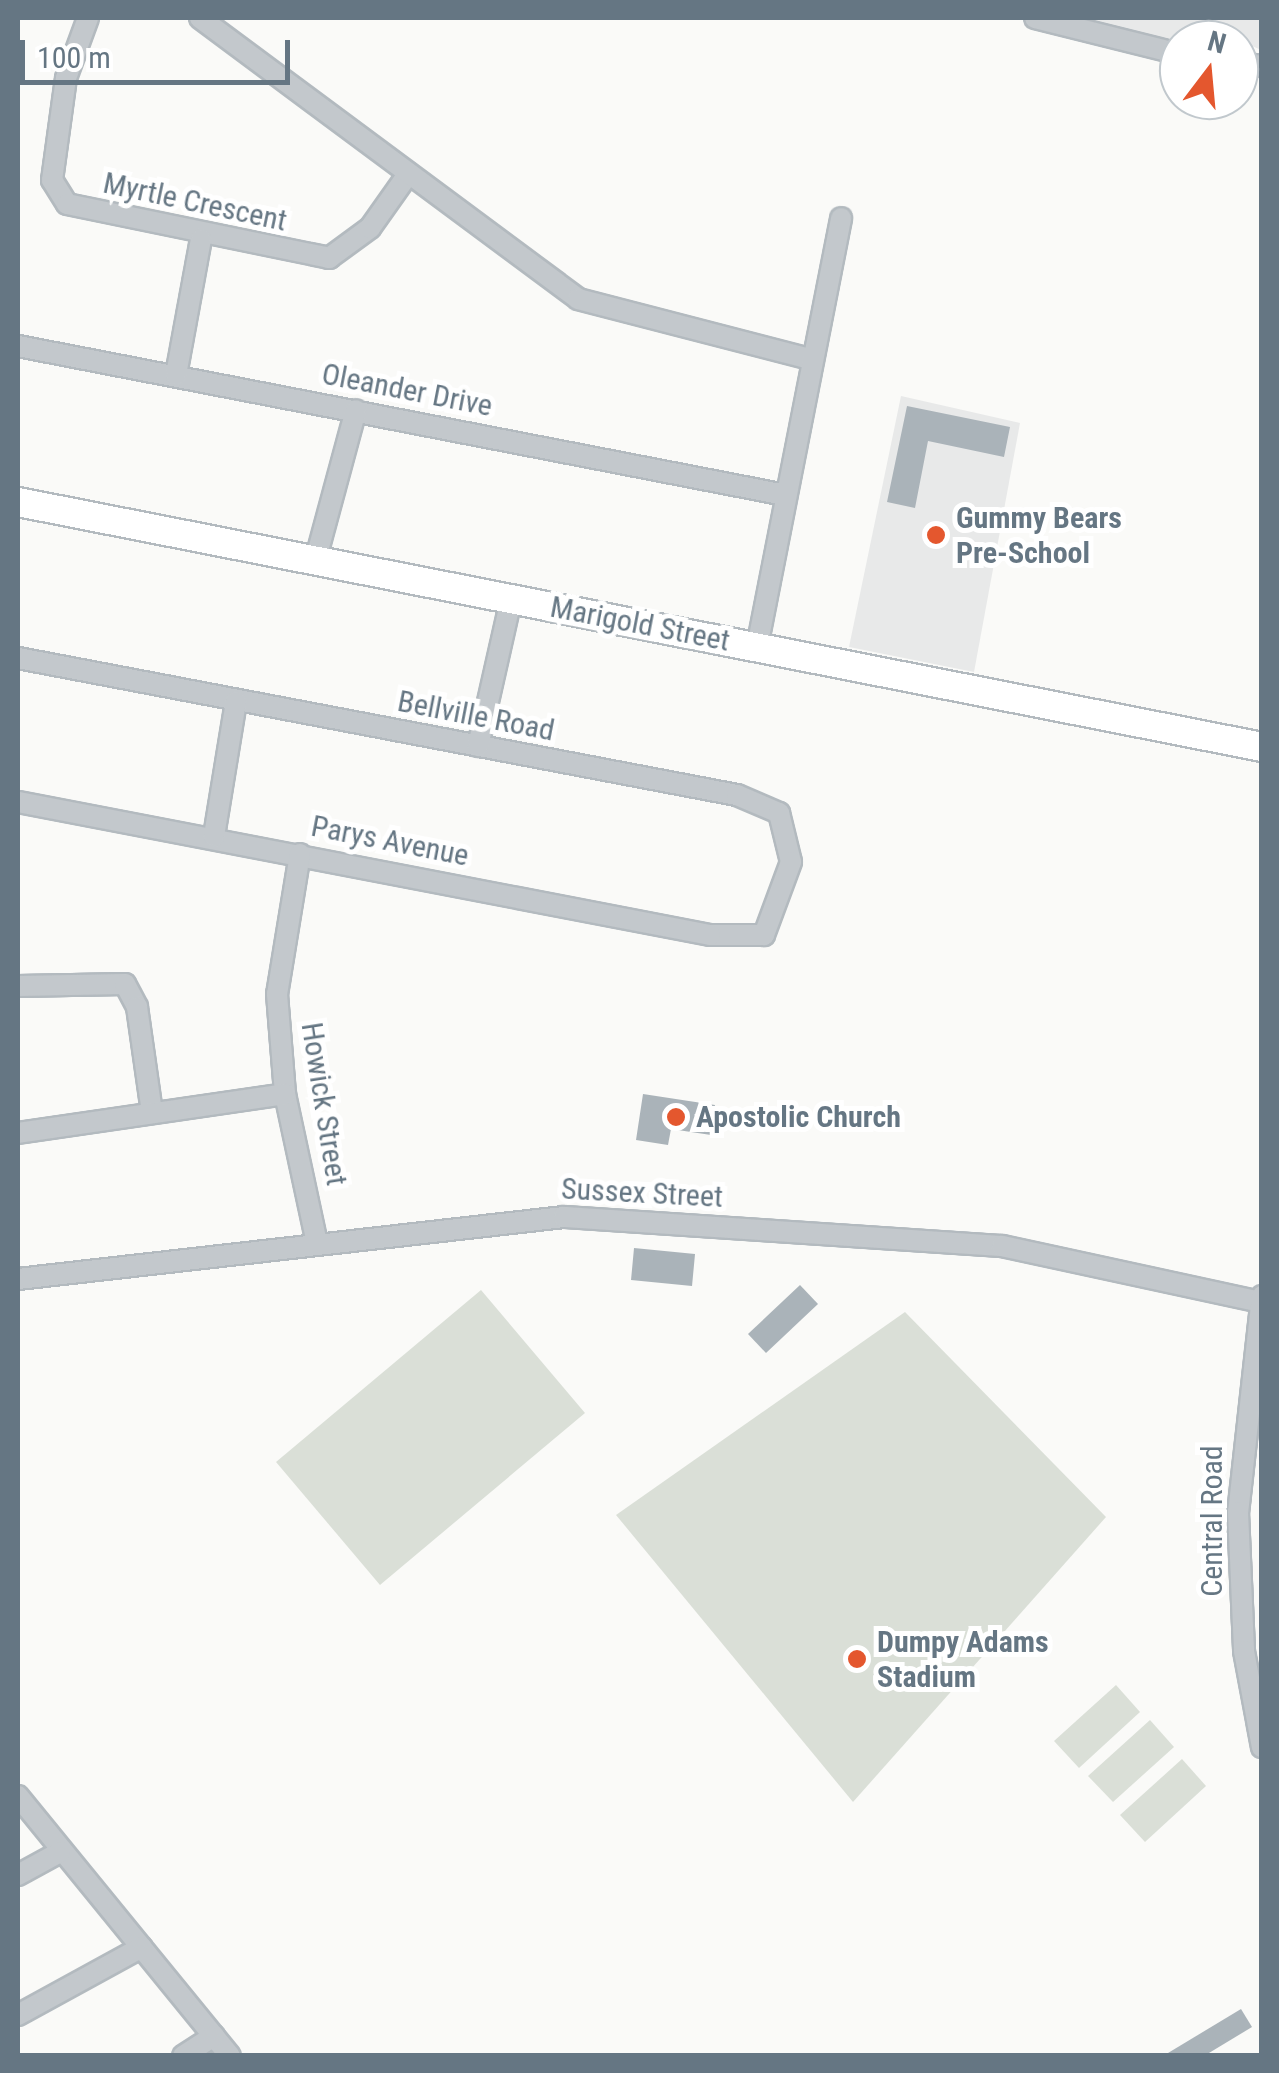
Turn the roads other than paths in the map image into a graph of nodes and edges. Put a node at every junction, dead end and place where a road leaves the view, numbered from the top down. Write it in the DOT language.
graph roads {
  1 [pos="88,18"];
  2 [pos="200,18"];
  3 [pos="1035,18"];
  4 [pos="1159,49"];
  5 [pos="410,173"];
  6 [pos="841,218"];
  7 [pos="201,239"];
  8 [pos="18,346"];
  9 [pos="810,359"];
  10 [pos="176,376"];
  11 [pos="356,410"];
  12 [pos="786,495"];
  13 [pos="18,502"];
  14 [pos="316,558"];
  15 [pos="511,599"];
  16 [pos="757,647"];
  17 [pos="18,658"];
  18 [pos="236,702"];
  19 [pos="478,746"];
  20 [pos="1262,747"];
  21 [pos="18,802"];
  22 [pos="214,836"];
  23 [pos="300,854"];
  24 [pos="751,938"];
  25 [pos="18,986"];
  26 [pos="286,1094"];
  27 [pos="152,1113"];
  28 [pos="18,1133"];
  29 [pos="317,1243"];
  30 [pos="18,1279"];
  31 [pos="1261,1299"];
  32 [pos="1262,1747"];
  33 [pos="18,1796"];
  34 [pos="60,1852"];
  35 [pos="18,1876"];
  36 [pos="142,1947"];
  37 [pos="18,2015"];
  38 [pos="214,2036"];
  39 [pos="183,2056"];
  40 [pos="230,2056"];
  1 -- 7 [label="street, Myrtle Crescent"];
  2 -- 5 [label="street"];
  3 -- 4 [label="street"];
  5 -- 7 [label="street, Myrtle Crescent"];
  5 -- 9 [label="street"];
  6 -- 9 [label="street"];
  7 -- 10 [label="street"];
  8 -- 10 [label="street, Oleander Drive"];
  9 -- 12 [label="street"];
  10 -- 11 [label="street, Oleander Drive"];
  11 -- 12 [label="street, Oleander Drive"];
  11 -- 14 [label="street"];
  12 -- 16 [label="street"];
  13 -- 14 [label="street, Marigold Street"];
  14 -- 15 [label="street, Marigold Street"];
  15 -- 16 [label="street, Marigold Street"];
  15 -- 19 [label="street"];
  16 -- 20 [label="street, Marigold Street"];
  17 -- 18 [label="street, Bellville Road"];
  18 -- 19 [label="street, Bellville Road"];
  18 -- 22 [label="street"];
  19 -- 24 [label="street, Bellville Road"];
  21 -- 22 [label="street, Parys Avenue"];
  22 -- 23 [label="street, Parys Avenue"];
  23 -- 24 [label="street, Parys Avenue"];
  23 -- 26 [label="street, Howick Street"];
  25 -- 27 [label="street"];
  26 -- 27 [label="street"];
  26 -- 29 [label="street, Howick Street"];
  27 -- 28 [label="street"];
  29 -- 30 [label="street, Sussex Street"];
  29 -- 31 [label="street, Sussex Street"];
  31 -- 32 [label="street, Central Road"];
  33 -- 34 [label="street"];
  34 -- 35 [label="street"];
  34 -- 36 [label="street"];
  36 -- 37 [label="street"];
  36 -- 38 [label="street"];
  38 -- 39 [label="street"];
  38 -- 40 [label="street"];
}
